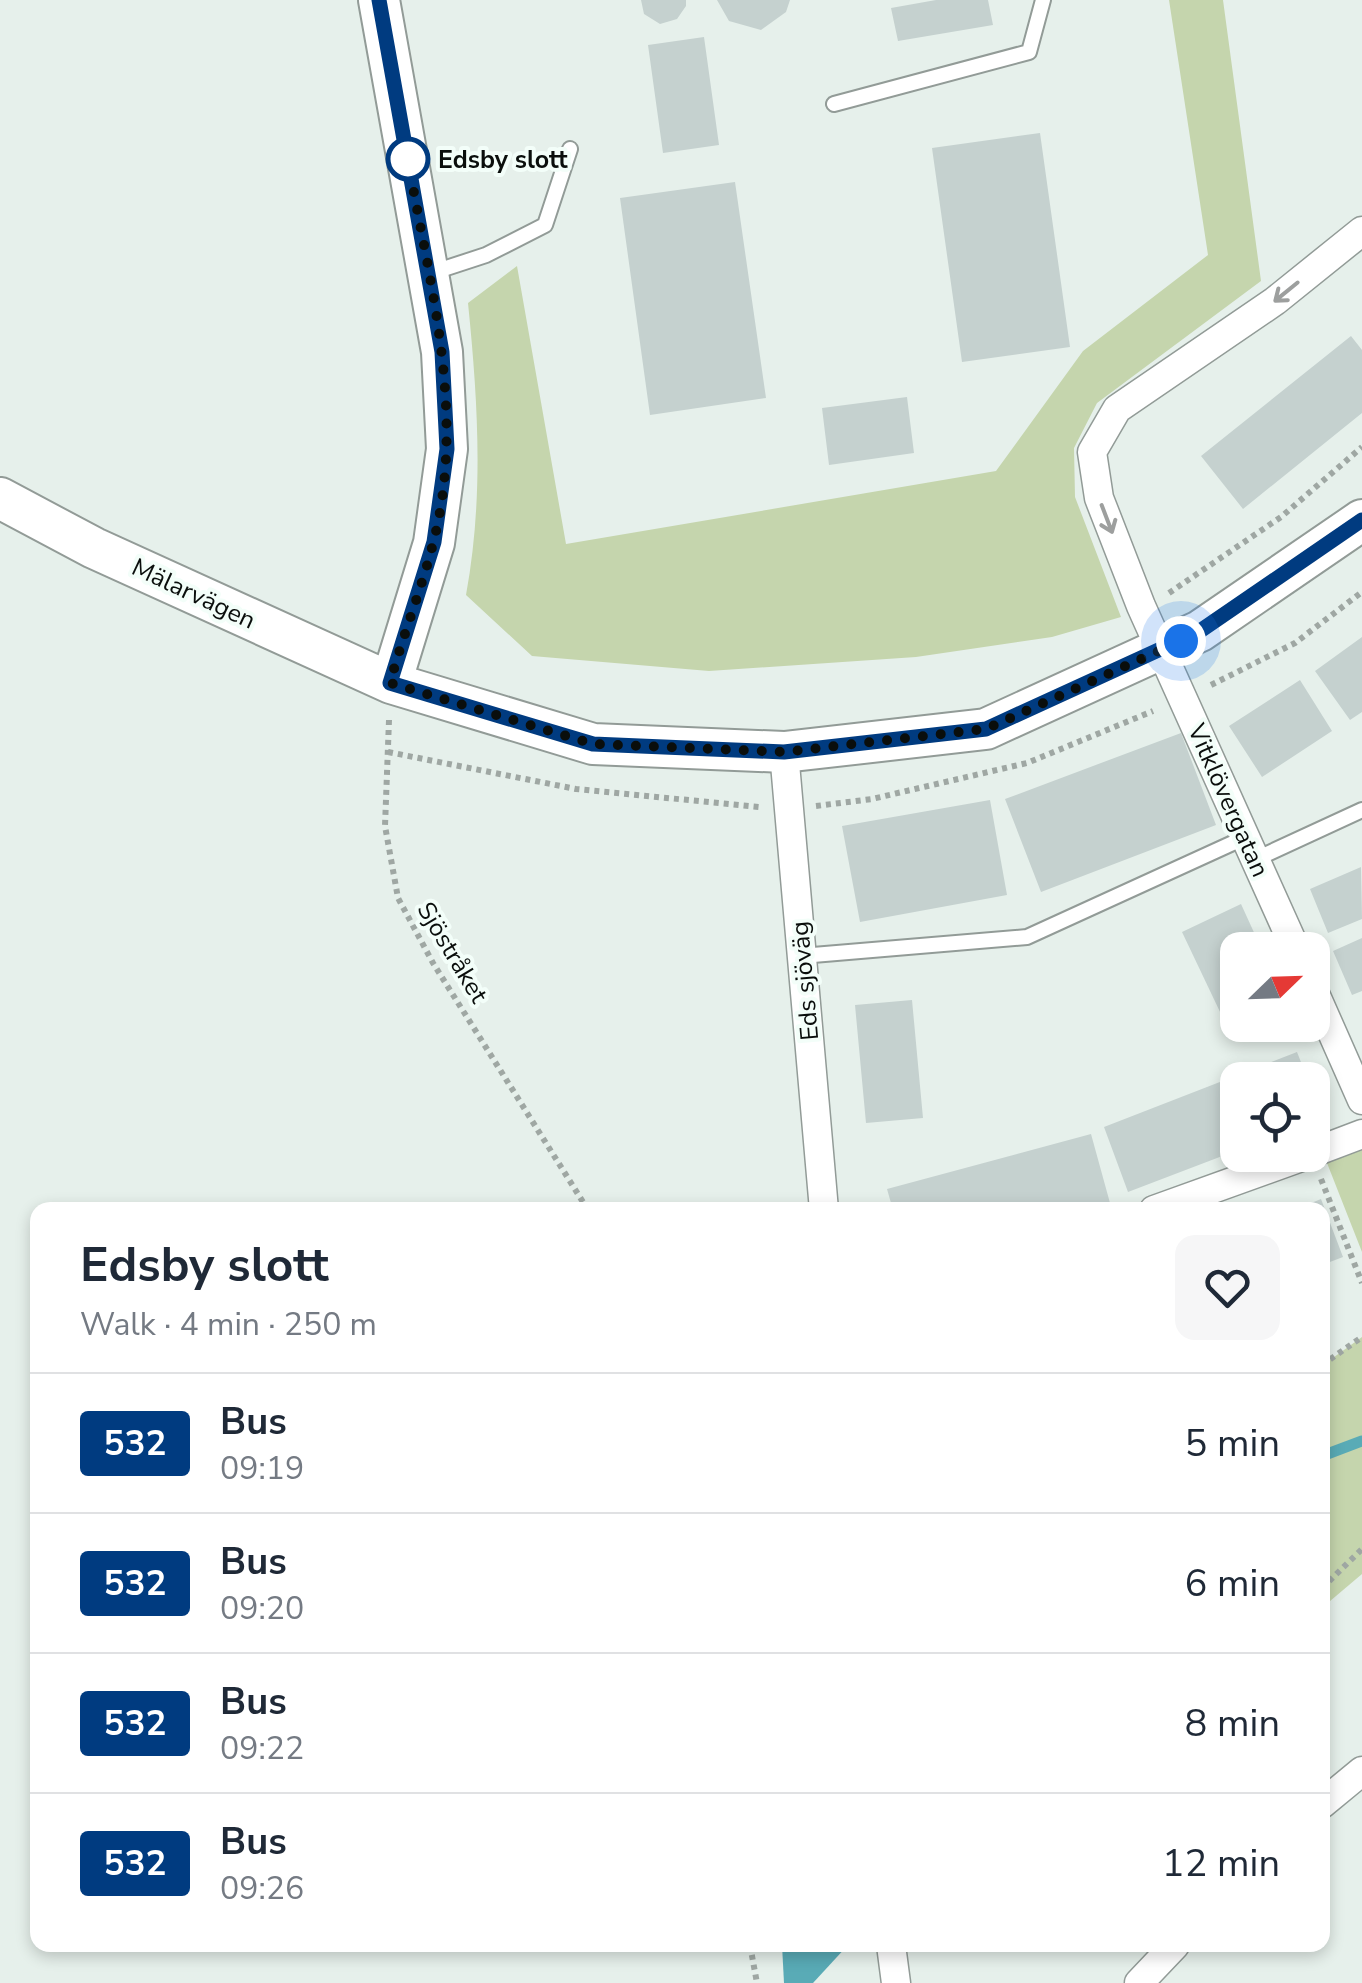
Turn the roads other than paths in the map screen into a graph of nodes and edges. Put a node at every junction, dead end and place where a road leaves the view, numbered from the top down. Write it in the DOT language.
graph roads {
  1 [pos="380,0"];
  2 [pos="1043,0"];
  3 [pos="834,104"];
  4 [pos="570,148"];
  5 [pos="1362,230"];
  6 [pos="430,274"];
  7 [pos="0,498"];
  8 [pos="1362,520"];
  9 [pos="1162,651"];
  10 [pos="390,683"];
  11 [pos="784,752"];
  12 [pos="1362,810"];
  13 [pos="1251,848"];
  14 [pos="1288,932"];
  15 [pos="801,956"];
  16 [pos="1330,1028"];
  17 [pos="1362,1100"];
  18 [pos="1362,1134"];
  19 [pos="1330,1151"];
  20 [pos="1275,1172"];
  21 [pos="823,1202"];
  22 [pos="1179,1202"];
  23 [pos="1362,1771"];
  24 [pos="1330,1797"];
  25 [pos="892,1952"];
  26 [pos="1168,1952"];
  27 [pos="896,1983"];
  28 [pos="1139,1983"];
  1 -- 6 [label="main road"];
  2 -- 3 [label="lane"];
  4 -- 6 [label="lane"];
  5 -- 9 [label="street, Vitklövergatan, one-way"];
  6 -- 10 [label="main road"];
  7 -- 10 [label="main road, Mälarvägen"];
  8 -- 9 [label="main road, Mälarvägen"];
  9 -- 11 [label="main road, Mälarvägen"];
  9 -- 13 [label="street, Vitklövergatan"];
  10 -- 11 [label="main road, Mälarvägen"];
  11 -- 15 [label="street, Eds sjöväg"];
  12 -- 13 [label="lane"];
  13 -- 14 [label="street, Vitklövergatan"];
  13 -- 15 [label="lane"];
  15 -- 21 [label="street, Eds sjöväg"];
  16 -- 17 [label="street"];
  18 -- 19 [label="street"];
  20 -- 22 [label="street"];
  23 -- 24 [label="street"];
  25 -- 27 [label="street"];
  26 -- 28 [label="street"];
}
